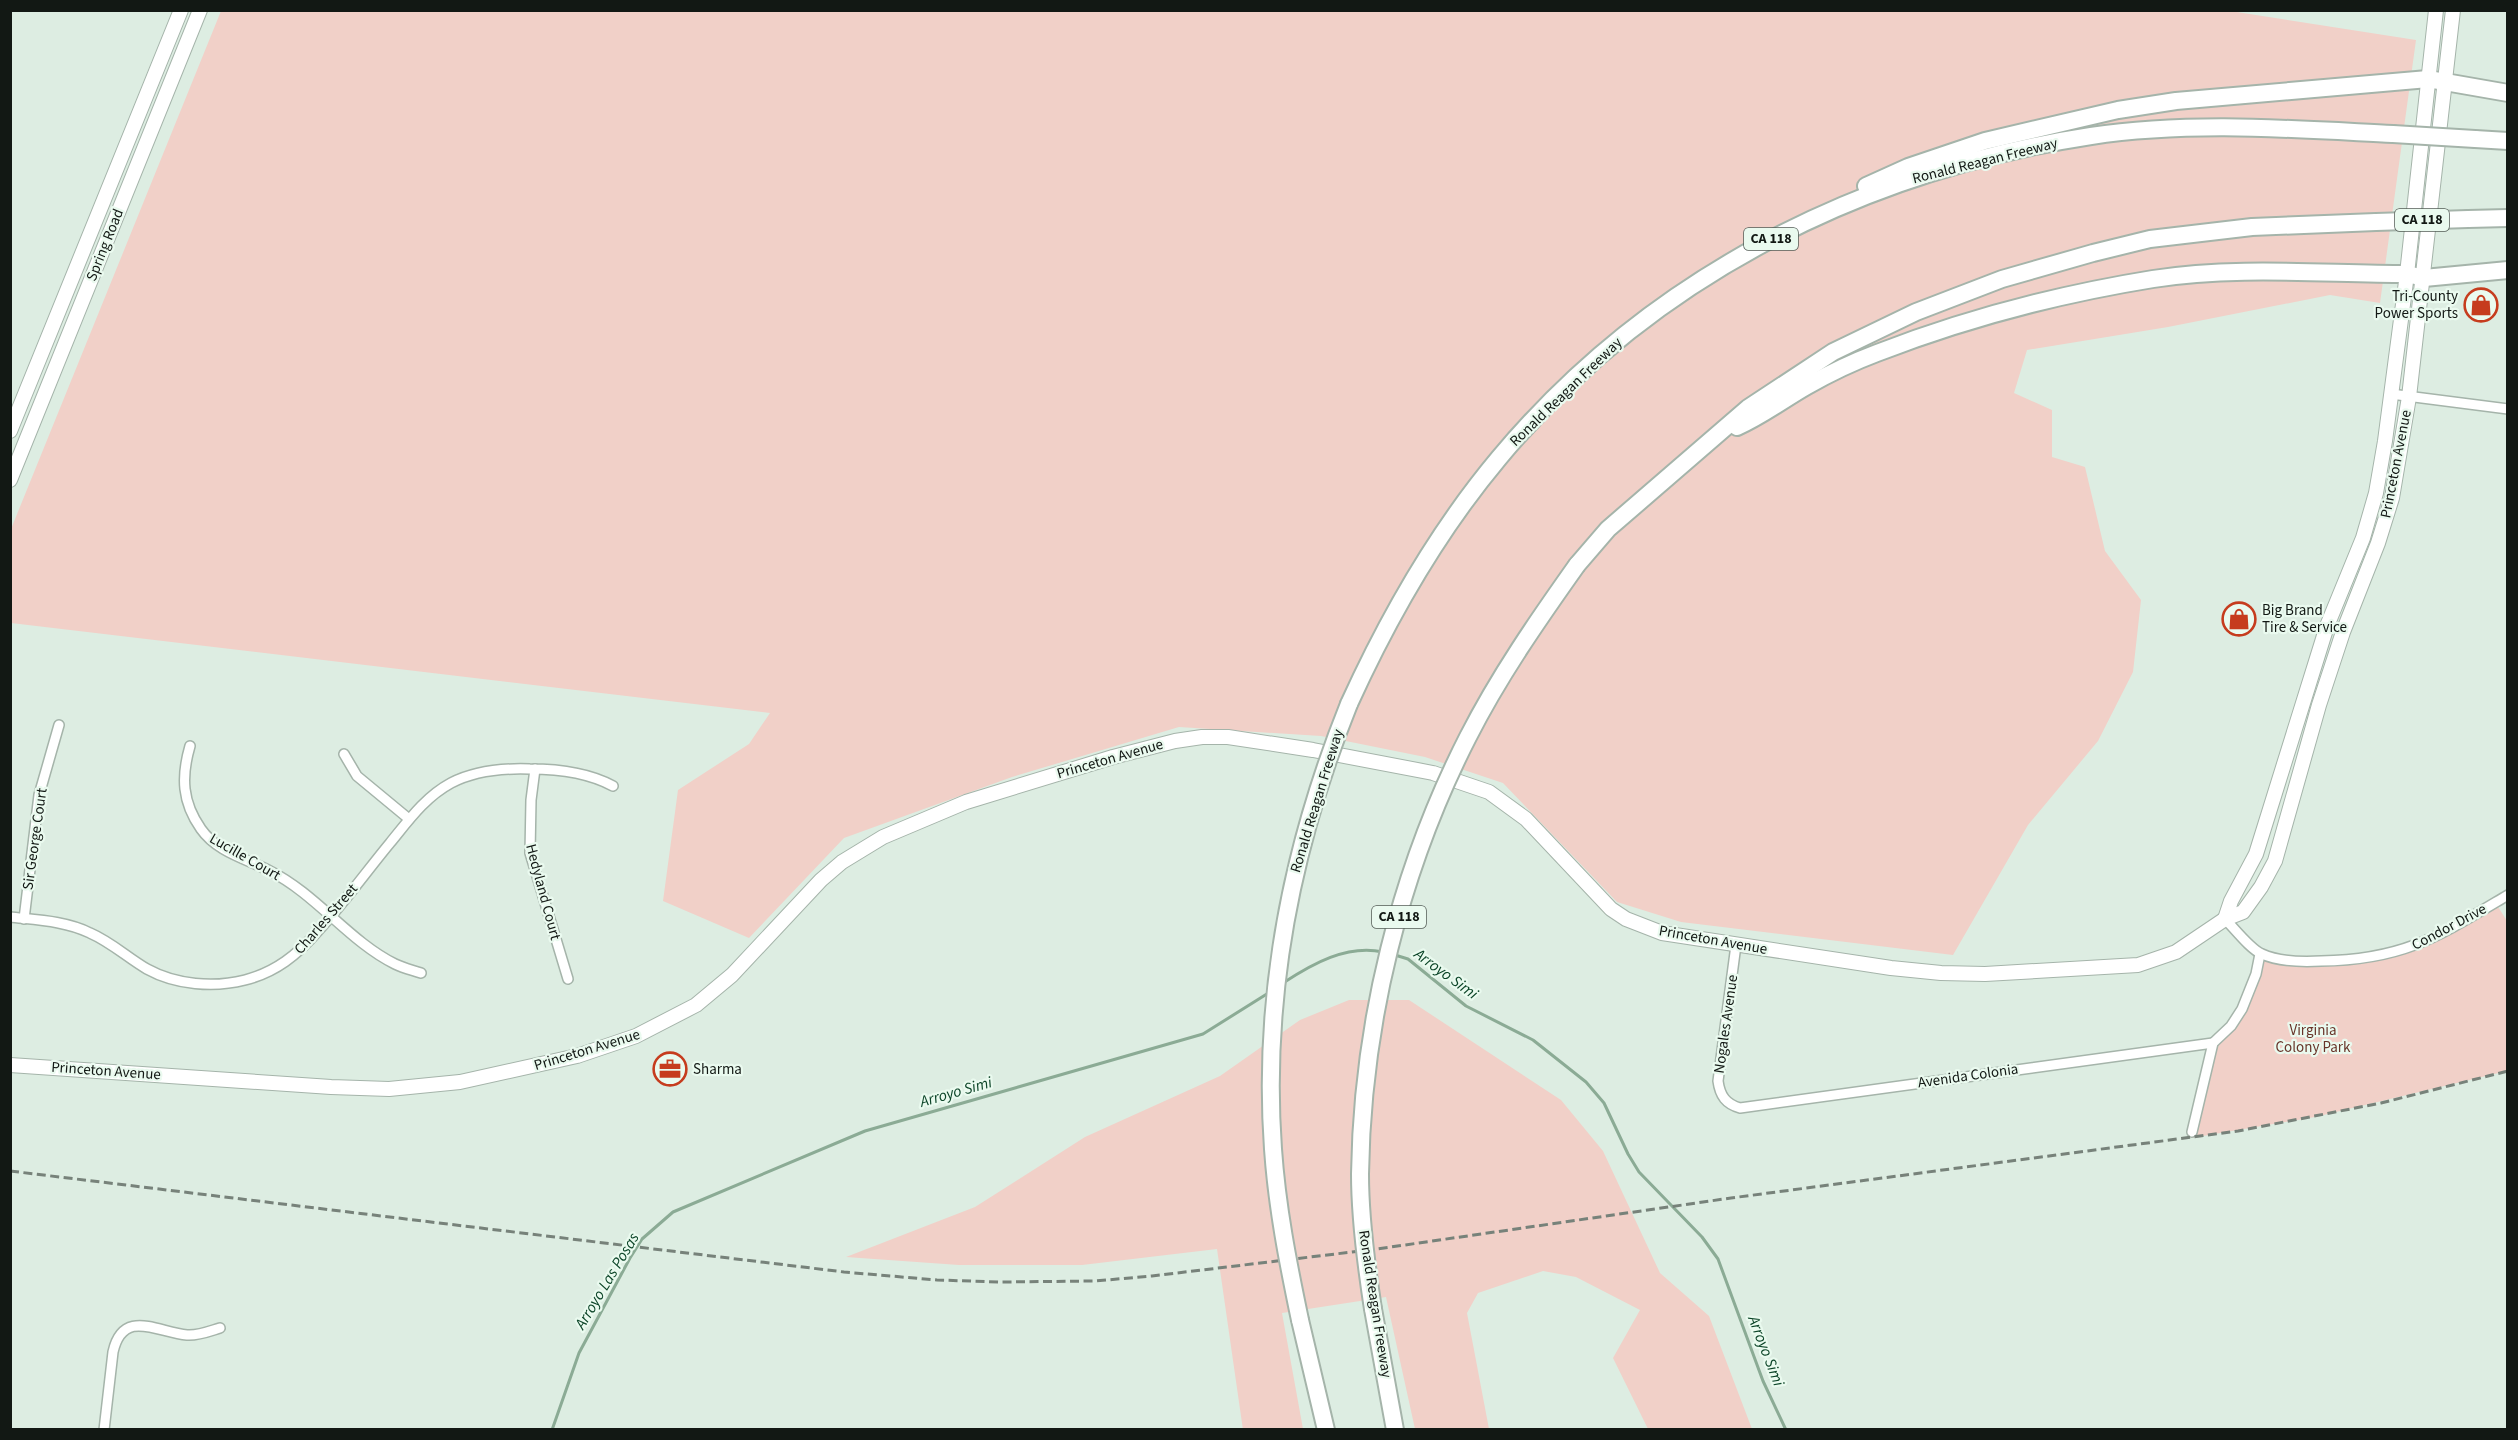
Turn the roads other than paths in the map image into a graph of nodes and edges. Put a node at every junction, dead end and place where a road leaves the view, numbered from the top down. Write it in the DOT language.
graph roads {
  1 [pos="182,10"];
  2 [pos="200,10"];
  3 [pos="2436,10"];
  4 [pos="2453,10"];
  5 [pos="2436,80"];
  6 [pos="2508,93"];
  7 [pos="2508,141"];
  8 [pos="2508,218"];
  9 [pos="1750,249"];
  10 [pos="2508,270"];
  11 [pos="2407,274"];
  12 [pos="2424,278"];
  13 [pos="2391,394"];
  14 [pos="2409,397"];
  15 [pos="2508,409"];
  16 [pos="10,431"];
  17 [pos="1717,435"];
  18 [pos="10,480"];
  19 [pos="59,725"];
  20 [pos="190,746"];
  21 [pos="344,754"];
  22 [pos="535,769"];
  23 [pos="613,786"];
  24 [pos="409,819"];
  25 [pos="2508,895"];
  26 [pos="332,916"];
  27 [pos="10,917"];
  28 [pos="24,919"];
  29 [pos="2225,919"];
  30 [pos="1736,945"];
  31 [pos="2260,954"];
  32 [pos="421,973"];
  33 [pos="568,979"];
  34 [pos="2213,1043"];
  35 [pos="10,1065"];
  36 [pos="1725,1101"];
  37 [pos="2192,1132"];
  38 [pos="1300,1320"];
  39 [pos="220,1328"];
  40 [pos="104,1430"];
  41 [pos="1315,1430"];
  42 [pos="1326,1430"];
  43 [pos="1395,1430"];
  1 -- 16 [label="street, Spring Road"];
  2 -- 18 [label="street, Spring Road"];
  3 -- 5 [label="street"];
  4 -- 5 [label="street"];
  5 -- 6 [label="highway"];
  5 -- 9 [label="highway"];
  5 -- 11 [label="street, Princeton Avenue"];
  5 -- 12 [label="street, Princeton Avenue"];
  7 -- 9 [label="highway, Ronald Reagan Freeway / CA 118, bridge"];
  8 -- 17 [label="highway, Ronald Reagan Freeway / CA 118, bridge"];
  9 -- 38 [label="highway, Ronald Reagan Freeway / CA 118, bridge"];
  10 -- 12 [label="highway"];
  11 -- 12 [label="highway"];
  11 -- 13 [label="street, Princeton Avenue"];
  11 -- 17 [label="highway"];
  12 -- 14 [label="street, Princeton Avenue"];
  13 -- 14 [label="street"];
  13 -- 29 [label="street, Princeton Avenue"];
  14 -- 15 [label="street"];
  14 -- 29 [label="street, Princeton Avenue"];
  17 -- 43 [label="highway, Ronald Reagan Freeway / CA 118, bridge"];
  19 -- 28 [label="street, Sir George Court"];
  20 -- 26 [label="street, Lucille Court"];
  21 -- 24 [label="street"];
  22 -- 23 [label="street, Charles Street"];
  22 -- 24 [label="street, Charles Street"];
  22 -- 33 [label="street, Hedyland Court"];
  24 -- 26 [label="street, Charles Street"];
  25 -- 31 [label="street, Condor Drive"];
  26 -- 28 [label="street, Charles Street"];
  26 -- 32 [label="street, Lucille Court"];
  27 -- 28 [label="street, Charles Street"];
  29 -- 30 [label="street, Princeton Avenue"];
  29 -- 31 [label="street"];
  30 -- 35 [label="street, Princeton Avenue"];
  30 -- 36 [label="street, Nogales Avenue"];
  31 -- 34 [label="street"];
  34 -- 36 [label="street, Avenida Colonia"];
  34 -- 37 [label="street"];
  38 -- 41 [label="highway, CA 118"];
  38 -- 42 [label="highway"];
  39 -- 40 [label="street"];
}
